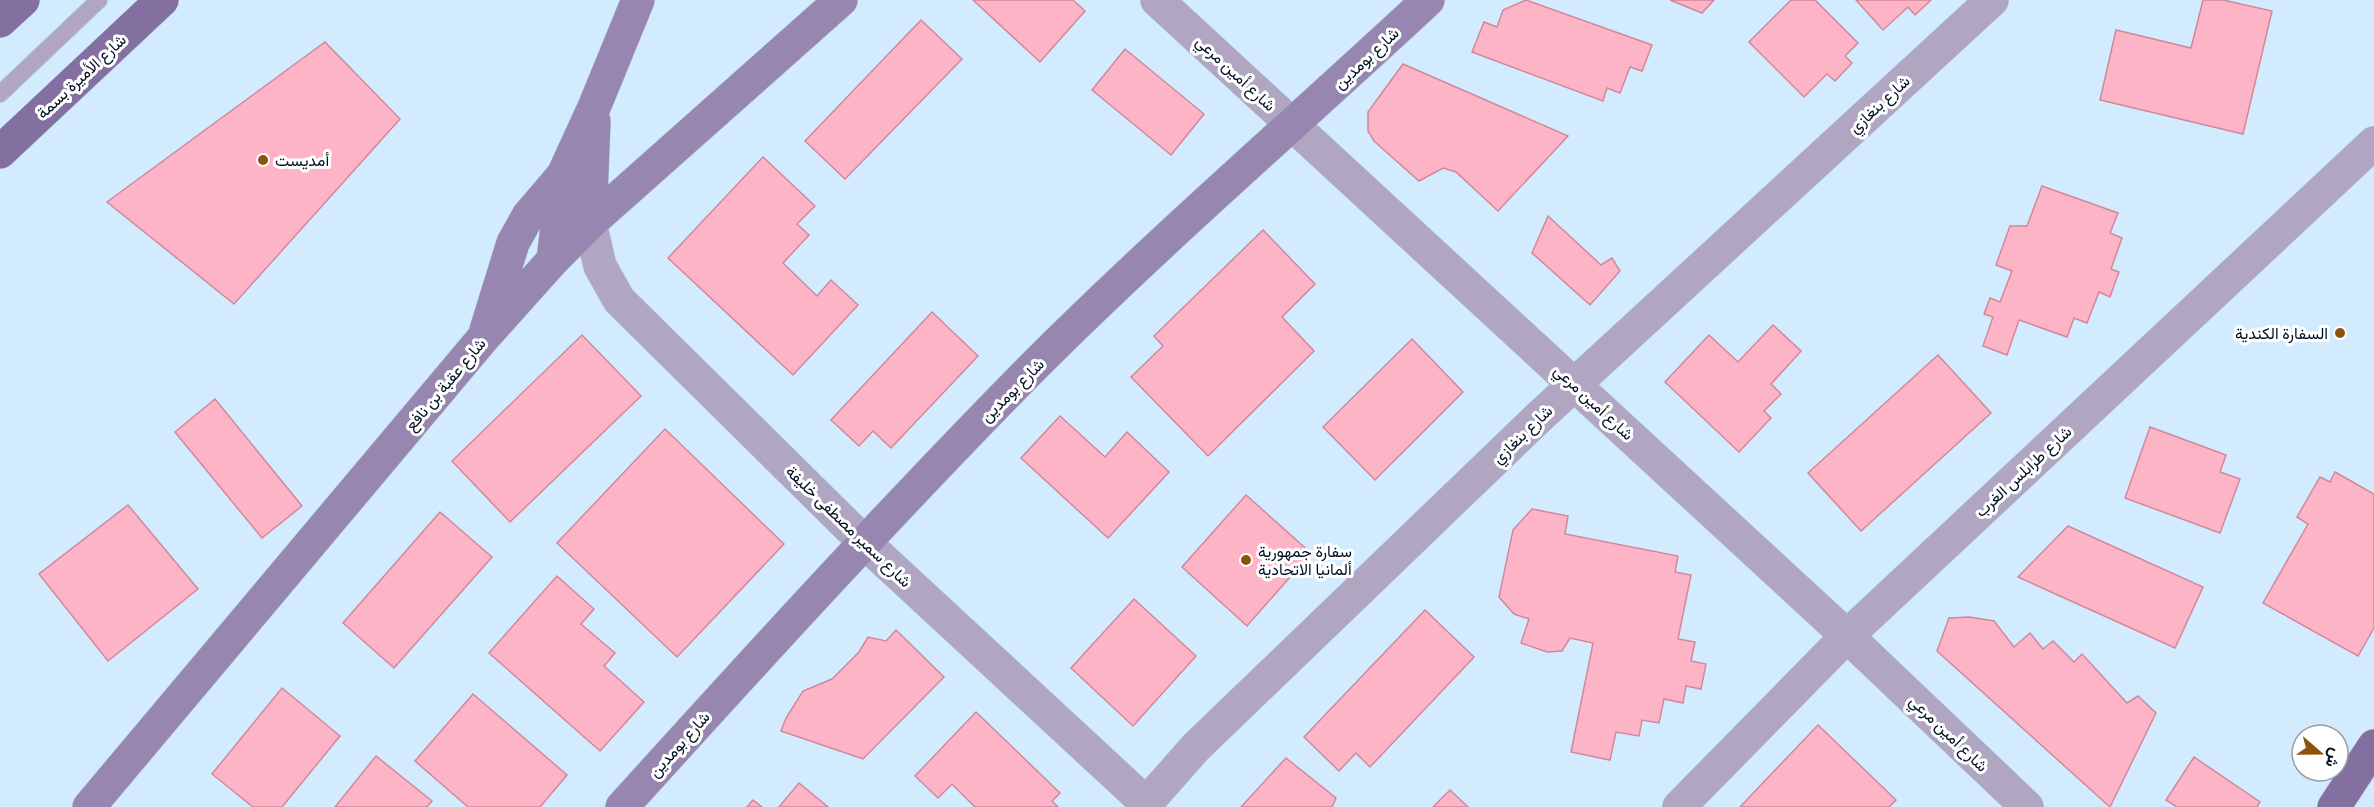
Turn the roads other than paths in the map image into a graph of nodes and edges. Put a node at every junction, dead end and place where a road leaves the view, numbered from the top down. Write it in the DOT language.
graph roads {
  1 [pos="23,0"];
  2 [pos="99,0"];
  3 [pos="162,0"];
  4 [pos="638,0"];
  5 [pos="841,0"];
  6 [pos="1157,0"];
  7 [pos="1428,0"];
  8 [pos="1992,0"];
  9 [pos="0,21"];
  10 [pos="0,94"];
  11 [pos="595,105"];
  12 [pos="1293,126"];
  13 [pos="2374,143"];
  14 [pos="0,152"];
  15 [pos="563,175"];
  16 [pos="590,223"];
  17 [pos="553,260"];
  18 [pos="484,337"];
  19 [pos="1575,384"];
  20 [pos="864,542"];
  21 [pos="1847,636"];
  22 [pos="2374,746"];
  23 [pos="1144,805"];
  24 [pos="89,807"];
  25 [pos="622,807"];
  26 [pos="1679,807"];
  27 [pos="2027,807"];
  28 [pos="2334,807"];
  1 -- 9 [label="main road"];
  2 -- 10 [label="lane"];
  3 -- 14 [label="main road, شارع الأميرة بسمة"];
  4 -- 11 [label="street"];
  5 -- 16 [label="street, شارع عقبة بن نافع"];
  6 -- 12 [label="street, شارع أمين مرعي"];
  7 -- 12 [label="street, شارع بومدين"];
  8 -- 19 [label="street, شارع بنغازي"];
  11 -- 15 [label="street"];
  11 -- 16 [label="street"];
  12 -- 19 [label="street, شارع أمين مرعي"];
  12 -- 20 [label="street, شارع بومدين"];
  13 -- 21 [label="street, شارع طرابلس الغرب"];
  15 -- 17 [label="street"];
  15 -- 18 [label="street"];
  16 -- 17 [label="street, شارع عقبة بن نافع"];
  16 -- 20 [label="street, شارع سمير مصطفى خليفة"];
  17 -- 18 [label="street, شارع عقبة بن نافع"];
  18 -- 24 [label="street, شارع عقبة بن نافع"];
  19 -- 21 [label="street, شارع أمين مرعي"];
  19 -- 23 [label="street, شارع بنغازي"];
  20 -- 23 [label="street, شارع سمير مصطفى خليفة"];
  20 -- 25 [label="street, شارع بومدين"];
  21 -- 26 [label="street, شارع طرابلس الغرب"];
  21 -- 27 [label="street, شارع أمين مرعي"];
  22 -- 28 [label="main road"];
}
